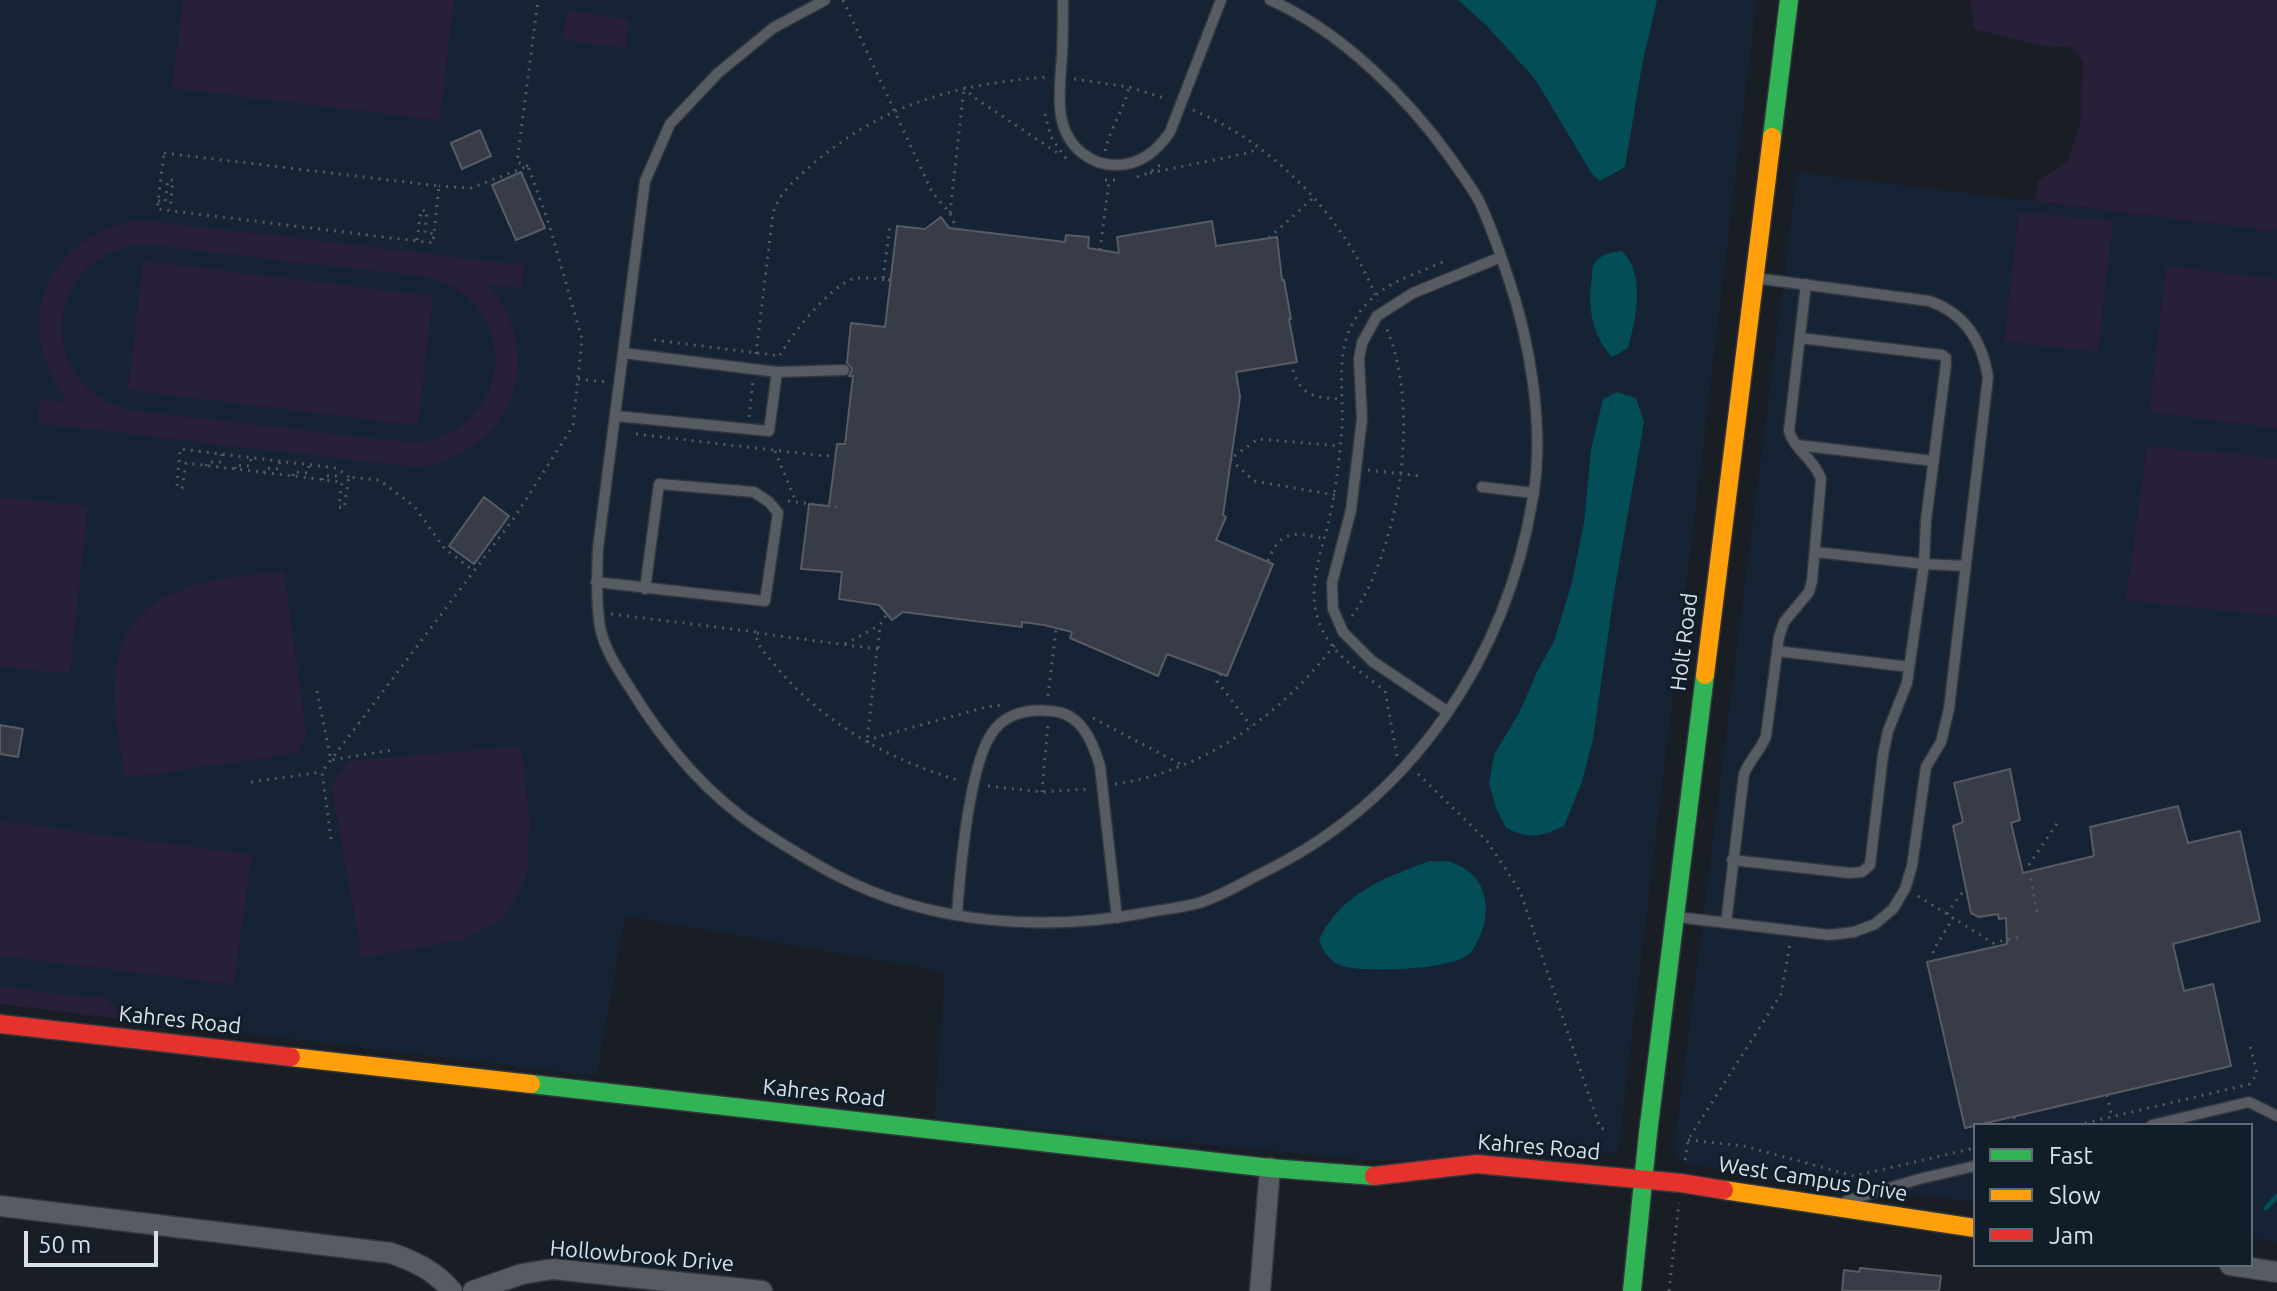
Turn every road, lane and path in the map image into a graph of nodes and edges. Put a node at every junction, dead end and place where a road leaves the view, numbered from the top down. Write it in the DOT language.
graph roads {
  1 [pos="538,0"];
  2 [pos="825,0"];
  3 [pos="843,0"];
  4 [pos="1063,0"];
  5 [pos="1221,0"];
  6 [pos="1270,0"];
  7 [pos="1789,0"];
  8 [pos="1061,77"];
  9 [pos="1044,78"];
  10 [pos="1045,85"];
  11 [pos="964,87"];
  12 [pos="1181,105"];
  13 [pos="1045,109"];
  14 [pos="895,112"];
  15 [pos="1259,148"];
  16 [pos="1061,154"];
  17 [pos="1167,160"];
  18 [pos="1069,162"];
  19 [pos="528,166"];
  20 [pos="1149,173"];
  21 [pos="1096,177"];
  22 [pos="1133,178"];
  23 [pos="1124,180"];
  24 [pos="439,186"];
  25 [pos="1313,198"];
  26 [pos="158,201"];
  27 [pos="170,210"];
  28 [pos="950,213"];
  29 [pos="890,226"];
  30 [pos="958,233"];
  31 [pos="434,234"];
  32 [pos="1269,238"];
  33 [pos="417,240"];
  34 [pos="1501,257"];
  35 [pos="1753,278"];
  36 [pos="1806,284"];
  37 [pos="1381,313"];
  38 [pos="1800,338"];
  39 [pos="654,340"];
  40 [pos="756,352"];
  41 [pos="623,353"];
  42 [pos="780,355"];
  43 [pos="789,358"];
  44 [pos="1291,362"];
  45 [pos="755,369"];
  46 [pos="844,370"];
  47 [pos="777,372"];
  48 [pos="578,379"];
  49 [pos="619,384"];
  50 [pos="1342,399"];
  51 [pos="616,416"];
  52 [pos="748,429"];
  53 [pos="636,434"];
  54 [pos="1796,445"];
  55 [pos="1340,446"];
  56 [pos="746,447"];
  57 [pos="775,451"];
  58 [pos="222,454"];
  59 [pos="836,455"];
  60 [pos="251,458"];
  61 [pos="280,461"];
  62 [pos="1934,461"];
  63 [pos="309,465"];
  64 [pos="206,466"];
  65 [pos="1338,467"];
  66 [pos="235,469"];
  67 [pos="1356,469"];
  68 [pos="264,473"];
  69 [pos="343,473"];
  70 [pos="1401,474"];
  71 [pos="293,476"];
  72 [pos="1420,476"];
  73 [pos="349,477"];
  74 [pos="322,480"];
  75 [pos="1482,487"];
  76 [pos="1534,493"];
  77 [pos="1335,495"];
  78 [pos="784,501"];
  79 [pos="796,502"];
  80 [pos="837,507"];
  81 [pos="1325,539"];
  82 [pos="1815,552"];
  83 [pos="1268,561"];
  84 [pos="1924,564"];
  85 [pos="1966,566"];
  86 [pos="474,571"];
  87 [pos="596,582"];
  88 [pos="645,589"];
  89 [pos="599,613"];
  90 [pos="887,614"];
  91 [pos="880,625"];
  92 [pos="1056,629"];
  93 [pos="756,632"];
  94 [pos="1343,632"];
  95 [pos="844,644"];
  96 [pos="877,649"];
  97 [pos="1777,651"];
  98 [pos="1909,667"];
  99 [pos="1221,674"];
  100 [pos="317,691"];
  101 [pos="1041,696"];
  102 [pos="1048,696"];
  103 [pos="1053,697"];
  104 [pos="1448,712"];
  105 [pos="989,715"];
  106 [pos="1048,723"];
  107 [pos="1251,726"];
  108 [pos="1100,730"];
  109 [pos="867,742"];
  110 [pos="392,750"];
  111 [pos="331,760"];
  112 [pos="1182,765"];
  113 [pos="322,772"];
  114 [pos="963,772"];
  115 [pos="961,781"];
  116 [pos="251,782"];
  117 [pos="975,783"];
  118 [pos="1102,787"];
  119 [pos="1042,792"];
  120 [pos="2058,822"];
  121 [pos="331,839"];
  122 [pos="1732,860"];
  123 [pos="1967,893"];
  124 [pos="1918,896"];
  125 [pos="2037,912"];
  126 [pos="957,914"];
  127 [pos="1947,914"];
  128 [pos="1675,917"];
  129 [pos="1117,918"];
  130 [pos="1953,918"];
  131 [pos="1726,923"];
  132 [pos="1792,931"];
  133 [pos="2024,936"];
  134 [pos="1935,961"];
  135 [pos="0,1024"];
  136 [pos="2249,1041"];
  137 [pos="2107,1095"];
  138 [pos="2277,1116"];
  139 [pos="2014,1117"];
  140 [pos="2112,1117"];
  141 [pos="2016,1123"];
  142 [pos="2086,1123"];
  143 [pos="2160,1123"];
  144 [pos="1688,1140"];
  145 [pos="1973,1148"];
  146 [pos="1973,1166"];
  147 [pos="1270,1168"];
  148 [pos="1644,1179"];
  149 [pos="1681,1183"];
  150 [pos="0,1206"];
  151 [pos="1833,1207"];
  152 [pos="1973,1228"];
  153 [pos="2243,1267"];
  154 [pos="2277,1272"];
  155 [pos="452,1291"];
  156 [pos="473,1291"];
  157 [pos="762,1291"];
  158 [pos="1260,1291"];
  159 [pos="1632,1291"];
  160 [pos="1669,1291"];
  1 -- 19 [label="path"];
  2 -- 41 [label="lane"];
  3 -- 14 [label="path"];
  4 -- 8 [label="lane"];
  5 -- 12 [label="lane"];
  6 -- 34 [label="lane"];
  7 -- 35 [label="street, Holt Road"];
  8 -- 9 [label="path"];
  8 -- 12 [label="path"];
  8 -- 12 [label="lane"];
  9 -- 10 [label="path"];
  9 -- 11 [label="path"];
  11 -- 14 [label="path"];
  11 -- 16 [label="path"];
  11 -- 28 [label="path"];
  12 -- 15 [label="path"];
  13 -- 16 [label="path"];
  14 -- 28 [label="path"];
  14 -- 40 [label="path"];
  15 -- 20 [label="path"];
  15 -- 25 [label="path"];
  16 -- 18 [label="path"];
  17 -- 20 [label="path"];
  19 -- 24 [label="path"];
  19 -- 48 [label="path"];
  20 -- 22 [label="path"];
  21 -- 23 [label="path"];
  24 -- 26 [label="path"];
  24 -- 31 [label="path"];
  25 -- 32 [label="path"];
  25 -- 37 [label="path"];
  26 -- 27 [label="path"];
  26 -- 27 [label="path"];
  27 -- 33 [label="path"];
  28 -- 30 [label="path"];
  29 -- 42 [label="path"];
  31 -- 33 [label="path"];
  31 -- 33 [label="path"];
  34 -- 37 [label="lane"];
  34 -- 76 [label="lane"];
  35 -- 36 [label="lane"];
  35 -- 128 [label="street, Holt Road"];
  36 -- 38 [label="lane"];
  36 -- 85 [label="lane"];
  37 -- 67 [label="lane"];
  37 -- 70 [label="path"];
  38 -- 54 [label="lane"];
  38 -- 62 [label="lane"];
  39 -- 40 [label="path"];
  40 -- 42 [label="path"];
  40 -- 45 [label="path"];
  41 -- 45 [label="lane"];
  41 -- 49 [label="lane"];
  42 -- 43 [label="path"];
  44 -- 50 [label="path"];
  45 -- 47 [label="lane"];
  45 -- 52 [label="path"];
  46 -- 47 [label="lane"];
  47 -- 52 [label="lane"];
  48 -- 49 [label="path"];
  48 -- 86 [label="path"];
  49 -- 51 [label="lane"];
  51 -- 52 [label="lane"];
  51 -- 87 [label="lane"];
  52 -- 56 [label="path"];
  53 -- 56 [label="path"];
  54 -- 62 [label="lane"];
  54 -- 82 [label="lane"];
  55 -- 77 [label="path"];
  56 -- 57 [label="path"];
  57 -- 59 [label="path"];
  57 -- 79 [label="path"];
  58 -- 60 [label="path"];
  58 -- 64 [label="path"];
  58 -- 64 [label="path"];
  60 -- 61 [label="path"];
  60 -- 66 [label="path"];
  61 -- 63 [label="path"];
  61 -- 68 [label="path"];
  62 -- 84 [label="lane"];
  63 -- 69 [label="path"];
  63 -- 71 [label="path"];
  64 -- 66 [label="path"];
  65 -- 67 [label="path"];
  66 -- 68 [label="path"];
  67 -- 70 [label="path"];
  67 -- 94 [label="lane"];
  68 -- 71 [label="path"];
  69 -- 73 [label="path"];
  69 -- 74 [label="path"];
  70 -- 72 [label="path"];
  70 -- 94 [label="path"];
  71 -- 74 [label="path"];
  73 -- 74 [label="path"];
  73 -- 86 [label="path"];
  75 -- 76 [label="lane"];
  76 -- 104 [label="lane"];
  78 -- 79 [label="path"];
  79 -- 80 [label="path"];
  81 -- 83 [label="path"];
  82 -- 84 [label="lane"];
  82 -- 97 [label="lane"];
  84 -- 85 [label="lane"];
  84 -- 98 [label="lane"];
  85 -- 132 [label="lane"];
  86 -- 111 [label="path"];
  87 -- 88 [label="lane"];
  87 -- 89 [label="lane"];
  88 -- 88 [label="lane"];
  89 -- 93 [label="path"];
  89 -- 126 [label="lane"];
  90 -- 91 [label="path"];
  91 -- 95 [label="path"];
  91 -- 96 [label="path"];
  92 -- 102 [label="path"];
  93 -- 95 [label="path"];
  93 -- 109 [label="path"];
  94 -- 104 [label="lane"];
  94 -- 107 [label="path"];
  95 -- 96 [label="path"];
  96 -- 109 [label="path"];
  97 -- 98 [label="lane"];
  97 -- 122 [label="lane"];
  98 -- 122 [label="lane"];
  99 -- 107 [label="path"];
  100 -- 111 [label="path"];
  101 -- 102 [label="path"];
  102 -- 103 [label="path"];
  104 -- 129 [label="lane"];
  105 -- 109 [label="path"];
  106 -- 119 [label="path"];
  107 -- 112 [label="path"];
  108 -- 112 [label="path"];
  109 -- 115 [label="path"];
  110 -- 111 [label="path"];
  111 -- 113 [label="path"];
  112 -- 118 [label="path"];
  113 -- 116 [label="path"];
  113 -- 121 [label="path"];
  114 -- 115 [label="path"];
  115 -- 117 [label="path"];
  117 -- 118 [label="lane"];
  117 -- 119 [label="path"];
  117 -- 126 [label="lane"];
  118 -- 119 [label="path"];
  118 -- 129 [label="lane"];
  120 -- 125 [label="path"];
  122 -- 131 [label="lane"];
  123 -- 127 [label="path"];
  124 -- 127 [label="path"];
  126 -- 129 [label="lane"];
  127 -- 130 [label="path"];
  128 -- 131 [label="lane"];
  128 -- 148 [label="street, Holt Road"];
  130 -- 133 [label="path"];
  130 -- 134 [label="path"];
  131 -- 132 [label="lane"];
  132 -- 144 [label="path"];
  135 -- 147 [label="street, Kahres Road"];
  136 -- 140 [label="path"];
  137 -- 140 [label="path"];
  138 -- 143 [label="lane"];
  139 -- 141 [label="path"];
  140 -- 142 [label="path"];
  144 -- 145 [label="path"];
  144 -- 149 [label="path"];
  146 -- 151 [label="lane"];
  147 -- 148 [label="street, Kahres Road"];
  147 -- 158 [label="street"];
  148 -- 149 [label="street, West Campus Drive"];
  148 -- 159 [label="street, Holt Road"];
  149 -- 151 [label="street, West Campus Drive"];
  149 -- 160 [label="path"];
  150 -- 155 [label="street"];
  151 -- 152 [label="street, West Campus Drive"];
  153 -- 154 [label="street"];
  156 -- 157 [label="street, Hollowbrook Drive"];
}
